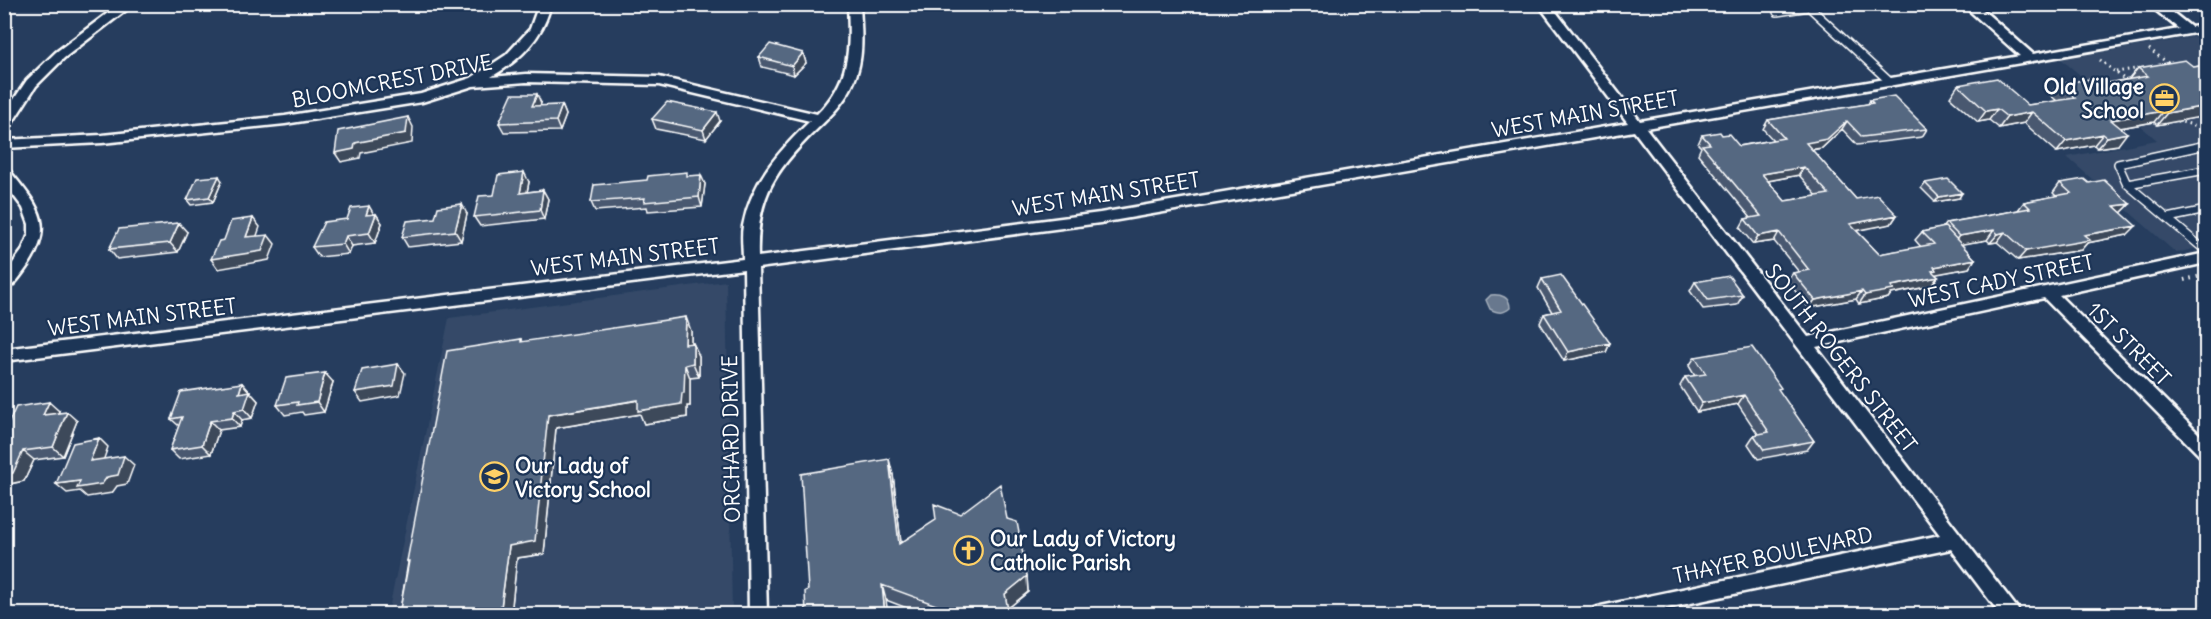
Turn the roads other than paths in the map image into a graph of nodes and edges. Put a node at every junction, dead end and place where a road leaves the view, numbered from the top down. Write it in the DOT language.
graph roads {
  1 [pos="139,4"];
  2 [pos="545,4"];
  3 [pos="854,4"];
  4 [pos="1544,4"];
  5 [pos="1968,4"];
  6 [pos="2154,4"];
  7 [pos="127,7"];
  8 [pos="1778,12"];
  9 [pos="2206,28"];
  10 [pos="2189,31"];
  11 [pos="2029,57"];
  12 [pos="472,81"];
  13 [pos="1890,82"];
  14 [pos="818,119"];
  15 [pos="4,125"];
  16 [pos="1637,127"];
  17 [pos="4,144"];
  18 [pos="2206,145"];
  19 [pos="2206,170"];
  20 [pos="4,173"];
  21 [pos="2127,184"];
  22 [pos="2206,210"];
  23 [pos="2168,218"];
  24 [pos="2206,251"];
  25 [pos="2206,258"];
  26 [pos="749,262"];
  27 [pos="4,285"];
  28 [pos="2048,293"];
  29 [pos="1804,344"];
  30 [pos="4,355"];
  31 [pos="2206,451"];
  32 [pos="1955,540"];
  33 [pos="758,615"];
  34 [pos="1600,615"];
  35 [pos="2011,615"];
  1 -- 7 [label="street"];
  2 -- 12 [label="street"];
  3 -- 14 [label="street, ORCHARD DRIVE"];
  4 -- 16 [label="street, SOUTH ROGERS STREET"];
  5 -- 11 [label="street"];
  6 -- 10 [label="street"];
  7 -- 15 [label="street"];
  8 -- 13 [label="lane"];
  9 -- 10 [label="street, WEST MAIN STREET"];
  10 -- 11 [label="street, WEST MAIN STREET"];
  11 -- 13 [label="street, WEST MAIN STREET"];
  12 -- 14 [label="street, BLOOMCREST DRIVE"];
  12 -- 17 [label="street, BLOOMCREST DRIVE"];
  13 -- 16 [label="street, WEST MAIN STREET"];
  14 -- 26 [label="street, ORCHARD DRIVE"];
  16 -- 26 [label="street, WEST MAIN STREET"];
  16 -- 29 [label="street, SOUTH ROGERS STREET"];
  18 -- 21 [label="lane"];
  19 -- 21 [label="lane"];
  20 -- 27 [label="street"];
  21 -- 23 [label="lane"];
  22 -- 23 [label="lane"];
  23 -- 24 [label="lane"];
  25 -- 28 [label="street, WEST CADY STREET"];
  26 -- 30 [label="street, WEST MAIN STREET"];
  26 -- 33 [label="street, ORCHARD DRIVE"];
  28 -- 29 [label="street, WEST CADY STREET"];
  28 -- 31 [label="street, 1ST STREET"];
  29 -- 32 [label="street, SOUTH ROGERS STREET"];
  32 -- 34 [label="street, THAYER BOULEVARD"];
  32 -- 35 [label="street, SOUTH ROGERS STREET"];
}
